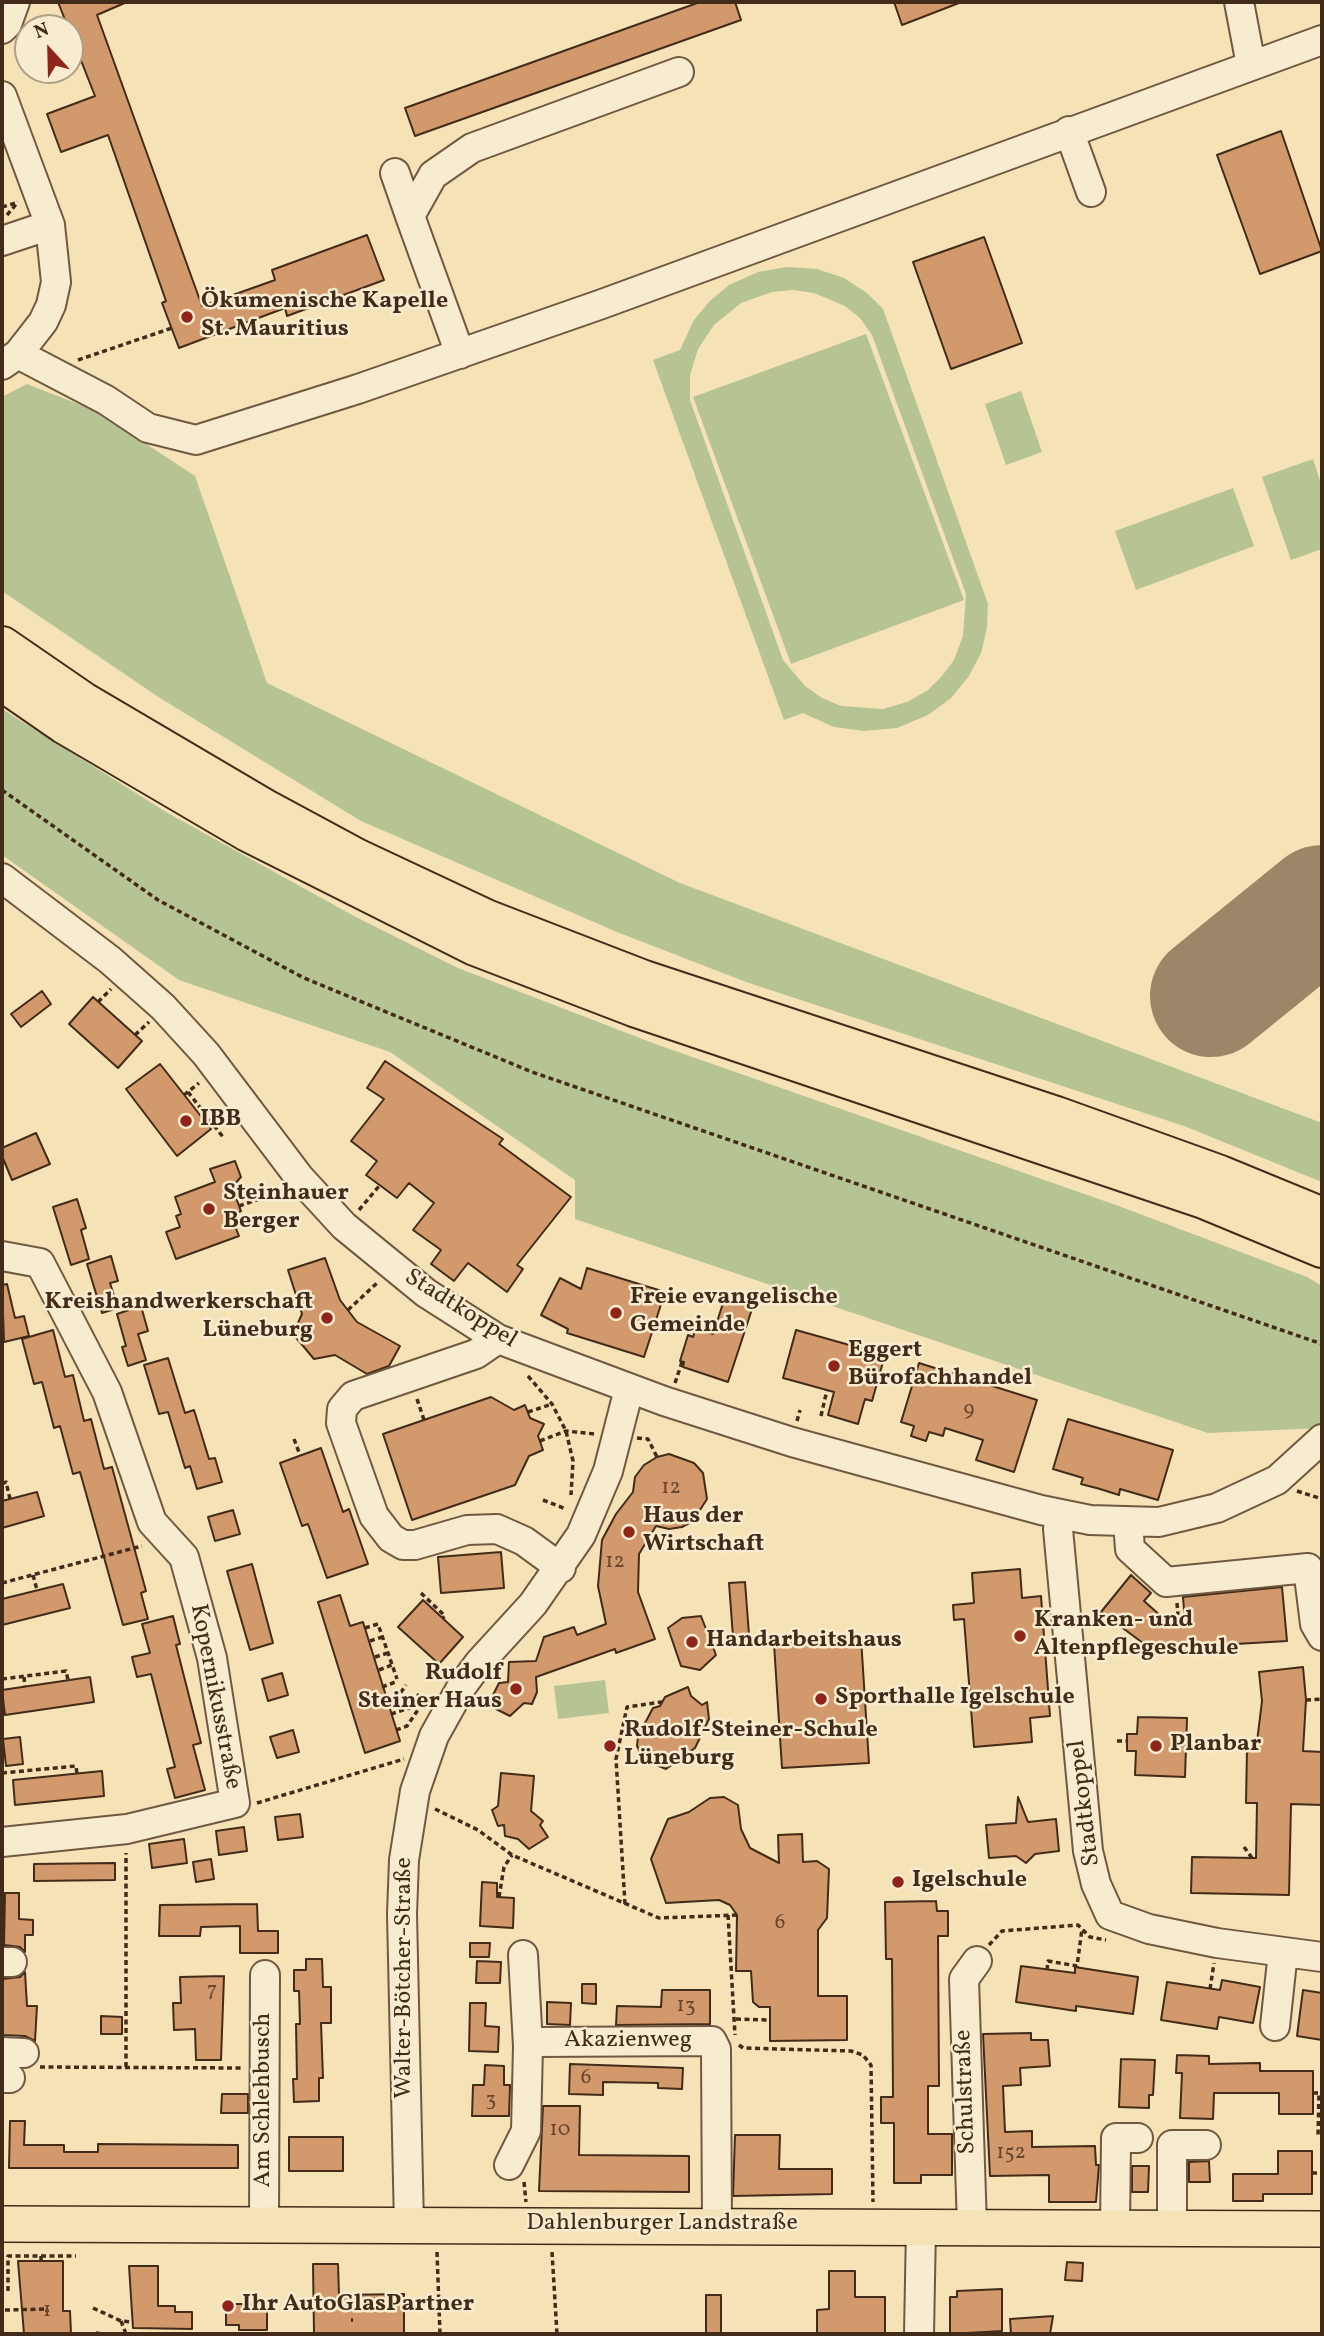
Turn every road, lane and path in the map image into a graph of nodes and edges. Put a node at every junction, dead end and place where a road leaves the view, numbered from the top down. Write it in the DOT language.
graph roads {
  1 [pos="15,2"];
  2 [pos="1239,2"];
  3 [pos="2,29"];
  4 [pos="1322,40"];
  5 [pos="1251,65"];
  6 [pos="679,72"];
  7 [pos="2,96"];
  8 [pos="1069,131"];
  9 [pos="395,173"];
  10 [pos="1091,192"];
  11 [pos="18,202"];
  12 [pos="2,207"];
  13 [pos="410,216"];
  14 [pos="50,225"];
  15 [pos="2,241"];
  16 [pos="172,328"];
  17 [pos="460,354"];
  18 [pos="10,360"];
  19 [pos="49,370"];
  20 [pos="2,646"];
  21 [pos="2,681"];
  22 [pos="2,790"];
  23 [pos="2,878"];
  24 [pos="205,1079"];
  25 [pos="223,1137"];
  26 [pos="278,1179"];
  27 [pos="380,1185"];
  28 [pos="286,1190"];
  29 [pos="272,1195"];
  30 [pos="239,1206"];
  31 [pos="1322,1217"];
  32 [pos="344,1226"];
  33 [pos="1322,1248"];
  34 [pos="2,1256"];
  35 [pos="381,1280"];
  36 [pos="348,1310"];
  37 [pos="498,1339"];
  38 [pos="1322,1343"];
  39 [pos="522,1371"];
  40 [pos="629,1388"];
  41 [pos="827,1390"];
  42 [pos="552,1404"];
  43 [pos="528,1412"];
  44 [pos="821,1416"];
  45 [pos="1322,1438"];
  46 [pos="294,1439"];
  47 [pos="300,1455"];
  48 [pos="2,1483"];
  49 [pos="10,1499"];
  50 [pos="543,1500"];
  51 [pos="568,1510"];
  52 [pos="1060,1515"];
  53 [pos="565,1519"];
  54 [pos="1128,1522"];
  55 [pos="167,1539"];
  56 [pos="561,1568"];
  57 [pos="33,1575"];
  58 [pos="2,1583"];
  59 [pos="37,1590"];
  60 [pos="421,1593"];
  61 [pos="443,1618"];
  62 [pos="365,1628"];
  63 [pos="1322,1636"];
  64 [pos="382,1637"];
  65 [pos="370,1641"];
  66 [pos="387,1653"];
  67 [pos="375,1657"];
  68 [pos="392,1665"];
  69 [pos="379,1670"];
  70 [pos="24,1677"];
  71 [pos="2,1679"];
  72 [pos="68,1680"];
  73 [pos="406,1685"];
  74 [pos="25,1687"];
  75 [pos="382,1687"];
  76 [pos="419,1693"];
  77 [pos="426,1698"];
  78 [pos="1322,1699"];
  79 [pos="386,1700"];
  80 [pos="1306,1700"];
  81 [pos="662,1702"];
  82 [pos="391,1714"];
  83 [pos="396,1730"];
  84 [pos="1117,1741"];
  85 [pos="1127,1741"];
  86 [pos="408,1759"];
  87 [pos="37,1769"];
  88 [pos="2,1773"];
  89 [pos="77,1774"];
  90 [pos="38,1778"];
  91 [pos="234,1803"];
  92 [pos="435,1809"];
  93 [pos="127,1829"];
  94 [pos="2,1842"];
  95 [pos="1244,1847"];
  96 [pos="512,1855"];
  97 [pos="1252,1858"];
  98 [pos="499,1897"];
  99 [pos="625,1904"];
  100 [pos="728,1915"];
  101 [pos="737,1915"];
  102 [pos="1082,1929"];
  103 [pos="1106,1940"];
  104 [pos="1283,1952"];
  105 [pos="523,1955"];
  106 [pos="1322,1957"];
  107 [pos="977,1961"];
  108 [pos="1047,1970"];
  109 [pos="265,1975"];
  110 [pos="736,2019"];
  111 [pos="770,2020"];
  112 [pos="1275,2026"];
  113 [pos="528,2046"];
  114 [pos="13,2066"];
  115 [pos="126,2067"];
  116 [pos="265,2068"];
  117 [pos="1313,2093"];
  118 [pos="1318,2136"];
  119 [pos="1138,2138"];
  120 [pos="1206,2145"];
  121 [pos="509,2165"];
  122 [pos="873,2203"];
  123 [pos="2,2224"];
  124 [pos="264,2224"];
  125 [pos="409,2225"];
  126 [pos="716,2225"];
  127 [pos="921,2227"];
  128 [pos="972,2227"];
  129 [pos="1115,2228"];
  130 [pos="1172,2228"];
  131 [pos="1322,2229"];
  132 [pos="437,2250"];
  133 [pos="552,2251"];
  134 [pos="76,2256"];
  135 [pos="8,2291"];
  136 [pos="93,2308"];
  137 [pos="5,2310"];
  138 [pos="47,2312"];
  139 [pos="121,2321"];
  140 [pos="133,2322"];
  141 [pos="96,2333"];
  142 [pos="103,2334"];
  143 [pos="126,2334"];
  144 [pos="440,2334"];
  145 [pos="557,2334"];
  146 [pos="919,2334"];
  1 -- 3 [label="street"];
  2 -- 5 [label="street"];
  4 -- 5 [label="street"];
  5 -- 8 [label="street"];
  6 -- 13 [label="street"];
  7 -- 14 [label="street"];
  8 -- 10 [label="street"];
  8 -- 17 [label="street"];
  9 -- 13 [label="street"];
  11 -- 12 [label="path"];
  13 -- 17 [label="street"];
  14 -- 15 [label="street"];
  14 -- 18 [label="street"];
  16 -- 19 [label="path"];
  17 -- 19 [label="street"];
  18 -- 19 [label="street"];
  20 -- 31 [label="highway"];
  21 -- 33 [label="highway"];
  22 -- 38 [label="path"];
  23 -- 32 [label="street, Stadtkoppel"];
  24 -- 25 [label="path"];
  26 -- 28 [label="path"];
  27 -- 32 [label="path"];
  29 -- 30 [label="path"];
  32 -- 37 [label="street, Stadtkoppel"];
  34 -- 55 [label="street, Kopernikusstraße"];
  35 -- 36 [label="path"];
  37 -- 40 [label="street, Stadtkoppel"];
  37 -- 56 [label="street"];
  39 -- 42 [label="path"];
  40 -- 52 [label="street, Stadtkoppel"];
  40 -- 56 [label="street, Walter-Bötcher-Straße"];
  41 -- 44 [label="path"];
  42 -- 43 [label="path"];
  42 -- 51 [label="path"];
  45 -- 54 [label="street, Stadtkoppel"];
  46 -- 47 [label="path"];
  48 -- 49 [label="path"];
  50 -- 51 [label="path"];
  51 -- 53 [label="path"];
  52 -- 54 [label="street, Stadtkoppel"];
  52 -- 104 [label="street, Stadtkoppel"];
  54 -- 63 [label="street"];
  55 -- 57 [label="path"];
  55 -- 91 [label="street, Kopernikusstraße"];
  56 -- 125 [label="street, Walter-Bötcher-Straße"];
  57 -- 58 [label="path"];
  57 -- 59 [label="path"];
  60 -- 61 [label="path"];
  62 -- 64 [label="path"];
  64 -- 65 [label="path"];
  64 -- 66 [label="path"];
  66 -- 67 [label="path"];
  66 -- 68 [label="path"];
  68 -- 69 [label="path"];
  68 -- 75 [label="path"];
  70 -- 71 [label="path"];
  70 -- 72 [label="path"];
  70 -- 74 [label="path"];
  73 -- 79 [label="path"];
  76 -- 82 [label="path"];
  77 -- 83 [label="path"];
  78 -- 80 [label="path"];
  81 -- 99 [label="path"];
  84 -- 85 [label="path"];
  86 -- 91 [label="path"];
  87 -- 88 [label="path"];
  87 -- 89 [label="path"];
  87 -- 90 [label="path"];
  91 -- 93 [label="street, Kopernikusstraße"];
  92 -- 96 [label="path"];
  93 -- 94 [label="street, Kopernikusstraße"];
  93 -- 115 [label="path"];
  95 -- 97 [label="path"];
  96 -- 98 [label="path"];
  96 -- 99 [label="path"];
  99 -- 100 [label="path"];
  100 -- 101 [label="path"];
  100 -- 110 [label="path"];
  102 -- 103 [label="path"];
  102 -- 107 [label="path"];
  102 -- 108 [label="path"];
  104 -- 106 [label="street, Stadtkoppel"];
  104 -- 112 [label="street"];
  105 -- 113 [label="street, Akazienweg"];
  107 -- 128 [label="street, Schulstraße"];
  109 -- 116 [label="street, Am Schlehbusch"];
  110 -- 111 [label="path"];
  110 -- 122 [label="path"];
  113 -- 121 [label="street, Akazienweg"];
  113 -- 126 [label="street, Akazienweg"];
  114 -- 115 [label="path"];
  115 -- 116 [label="path"];
  116 -- 124 [label="street, Am Schlehbusch"];
  117 -- 118 [label="path"];
  119 -- 129 [label="street"];
  120 -- 130 [label="street"];
  123 -- 124 [label="main road, Dahlenburger Landstraße"];
  124 -- 125 [label="main road, Dahlenburger Landstraße"];
  125 -- 126 [label="main road, Dahlenburger Landstraße"];
  126 -- 127 [label="main road, Dahlenburger Landstraße"];
  127 -- 128 [label="main road, Dahlenburger Landstraße"];
  127 -- 146 [label="street"];
  128 -- 129 [label="main road, Dahlenburger Landstraße"];
  129 -- 130 [label="main road, Dahlenburger Landstraße"];
  130 -- 131 [label="main road, Dahlenburger Landstraße"];
  132 -- 144 [label="path"];
  133 -- 145 [label="path"];
  134 -- 135 [label="path"];
  136 -- 139 [label="path"];
  137 -- 138 [label="path"];
  139 -- 140 [label="path"];
  139 -- 143 [label="path"];
  141 -- 142 [label="path"];
}
